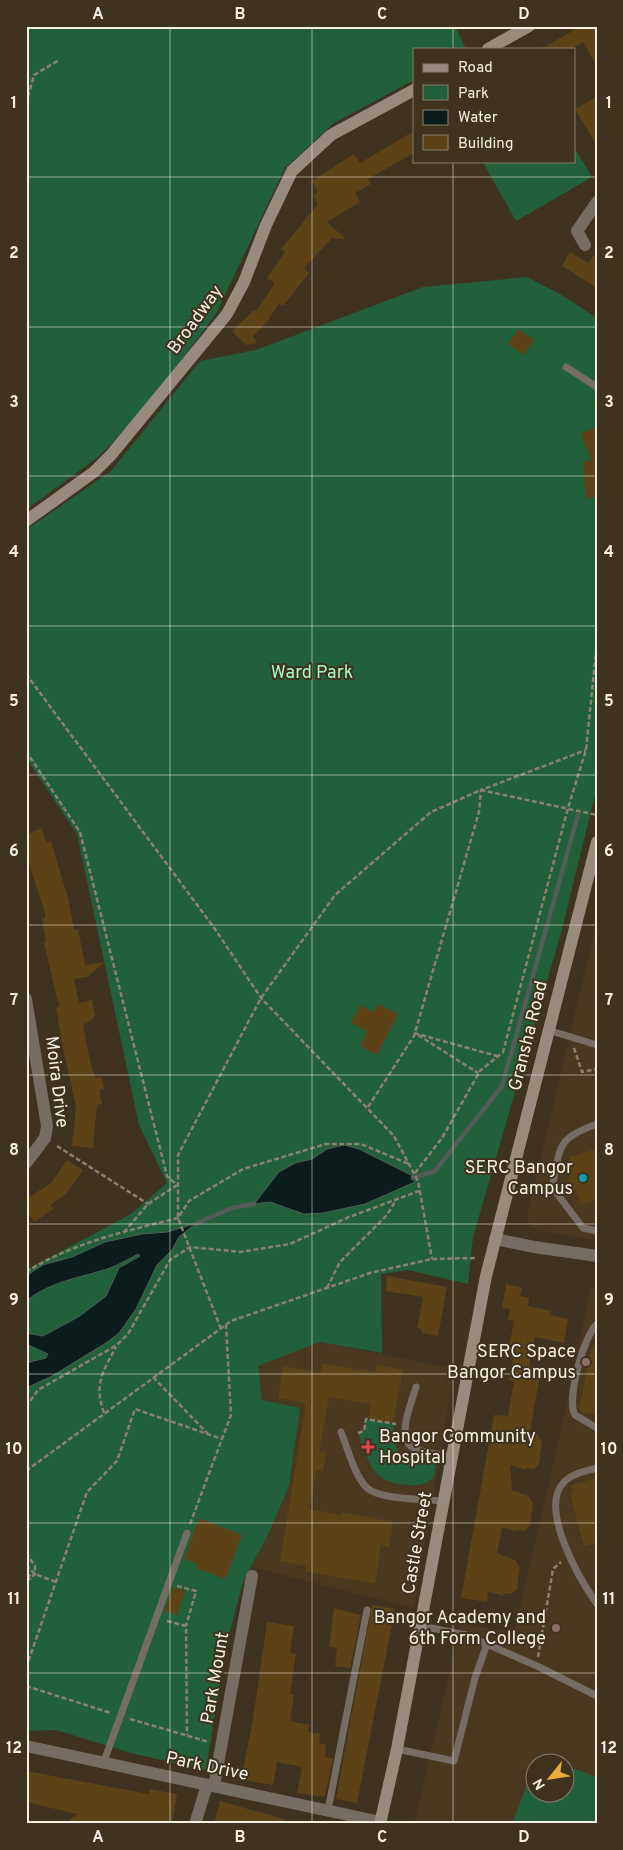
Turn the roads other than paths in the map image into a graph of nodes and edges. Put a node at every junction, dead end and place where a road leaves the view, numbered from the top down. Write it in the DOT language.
graph roads {
  1 [pos="529,26"];
  2 [pos="506,44"];
  3 [pos="492,48"];
  4 [pos="413,91"];
  5 [pos="597,202"];
  6 [pos="585,245"];
  7 [pos="566,367"];
  8 [pos="597,387"];
  9 [pos="26,521"];
  10 [pos="597,842"];
  11 [pos="26,999"];
  12 [pos="548,1030"];
  13 [pos="597,1044"];
  14 [pos="597,1124"];
  15 [pos="26,1163"];
  16 [pos="597,1231"];
  17 [pos="495,1239"];
  18 [pos="597,1256"];
  19 [pos="597,1324"];
  20 [pos="416,1387"];
  21 [pos="597,1428"];
  22 [pos="340,1432"];
  23 [pos="452,1456"];
  24 [pos="597,1468"];
  25 [pos="443,1501"];
  26 [pos="187,1533"];
  27 [pos="252,1576"];
  28 [pos="597,1604"];
  29 [pos="367,1610"];
  30 [pos="421,1626"];
  31 [pos="487,1644"];
  32 [pos="597,1696"];
  33 [pos="26,1746"];
  34 [pos="398,1749"];
  35 [pos="103,1764"];
  36 [pos="210,1786"];
  37 [pos="328,1810"];
  38 [pos="381,1823"];
  39 [pos="195,1824"];
  1 -- 2 [label="street"];
  2 -- 3 [label="street"];
  4 -- 9 [label="street, Broadway"];
  5 -- 6 [label="street"];
  7 -- 8 [label="lane"];
  10 -- 12 [label="street, Gransha Road"];
  11 -- 15 [label="street, Moira Drive"];
  12 -- 13 [label="lane"];
  12 -- 17 [label="street, Gransha Road"];
  14 -- 16 [label="lane"];
  17 -- 18 [label="street"];
  17 -- 23 [label="street, Castle Street"];
  19 -- 21 [label="lane"];
  20 -- 23 [label="lane"];
  22 -- 25 [label="lane"];
  23 -- 25 [label="street, Castle Street"];
  24 -- 28 [label="lane"];
  25 -- 30 [label="street, Castle Street"];
  26 -- 35 [label="lane"];
  27 -- 36 [label="street, Park Mount"];
  29 -- 37 [label="lane"];
  30 -- 31 [label="lane"];
  30 -- 34 [label="street, Castle Street"];
  31 -- 32 [label="lane"];
  31 -- 34 [label="lane"];
  33 -- 35 [label="street, Park Drive"];
  34 -- 38 [label="street, Castle Street"];
  35 -- 36 [label="street, Park Drive"];
  36 -- 37 [label="street, Park Drive"];
  36 -- 39 [label="street, Park Mount"];
  37 -- 38 [label="street, Park Drive"];
}
